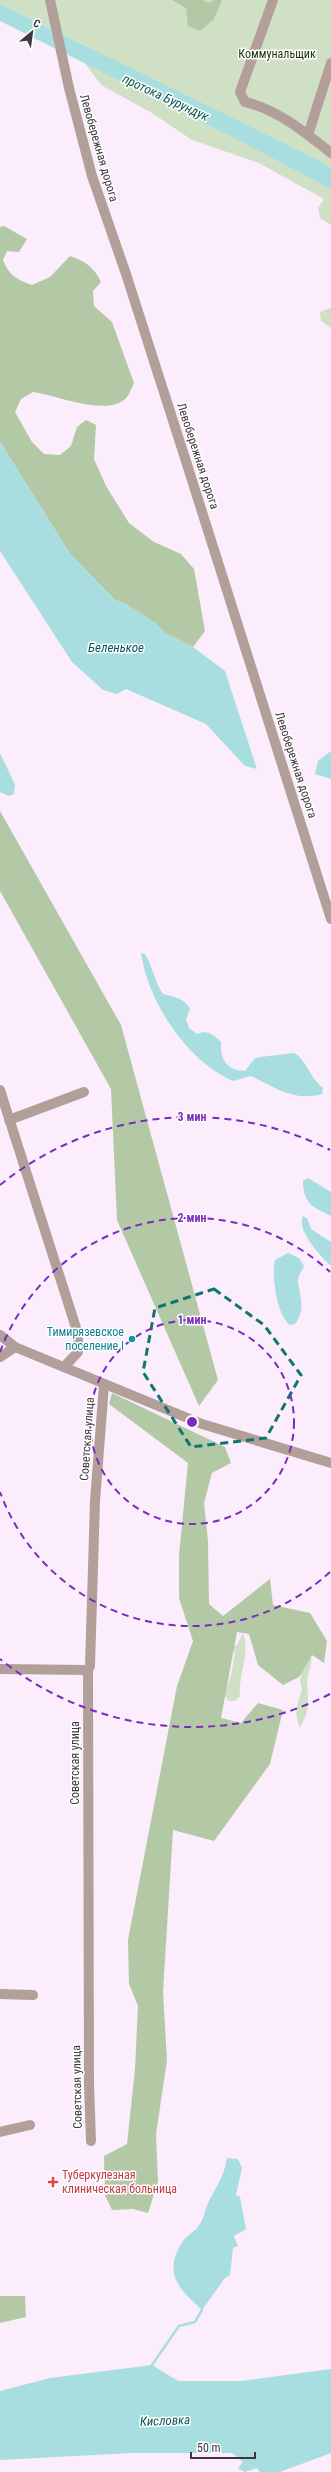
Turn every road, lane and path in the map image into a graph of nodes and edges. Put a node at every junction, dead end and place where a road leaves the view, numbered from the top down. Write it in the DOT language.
graph roads {
  1 [pos="273,0"];
  2 [pos="50,1"];
  3 [pos="331,63"];
  4 [pos="308,135"];
  5 [pos="331,153"];
  6 [pos="331,918"];
  7 [pos="0,1090"];
  8 [pos="84,1092"];
  9 [pos="10,1120"];
  10 [pos="0,1335"];
  11 [pos="14,1347"];
  12 [pos="0,1357"];
  13 [pos="64,1367"];
  14 [pos="104,1385"];
  15 [pos="331,1463"];
  16 [pos="0,1669"];
  17 [pos="88,1670"];
  18 [pos="0,1994"];
  19 [pos="33,1995"];
  20 [pos="30,2125"];
  21 [pos="0,2132"];
  22 [pos="91,2141"];
  1 -- 4 [label="street"];
  2 -- 6 [label="street, Левобережная дорога"];
  3 -- 4 [label="street"];
  4 -- 5 [label="street"];
  7 -- 9 [label="street"];
  8 -- 9 [label="street"];
  9 -- 13 [label="street"];
  10 -- 11 [label="street"];
  11 -- 12 [label="street"];
  11 -- 13 [label="street"];
  13 -- 14 [label="street"];
  14 -- 15 [label="street"];
  14 -- 17 [label="street, Советская улица"];
  16 -- 17 [label="street"];
  17 -- 22 [label="street, Советская улица"];
  18 -- 19 [label="street"];
  20 -- 21 [label="street"];
}
